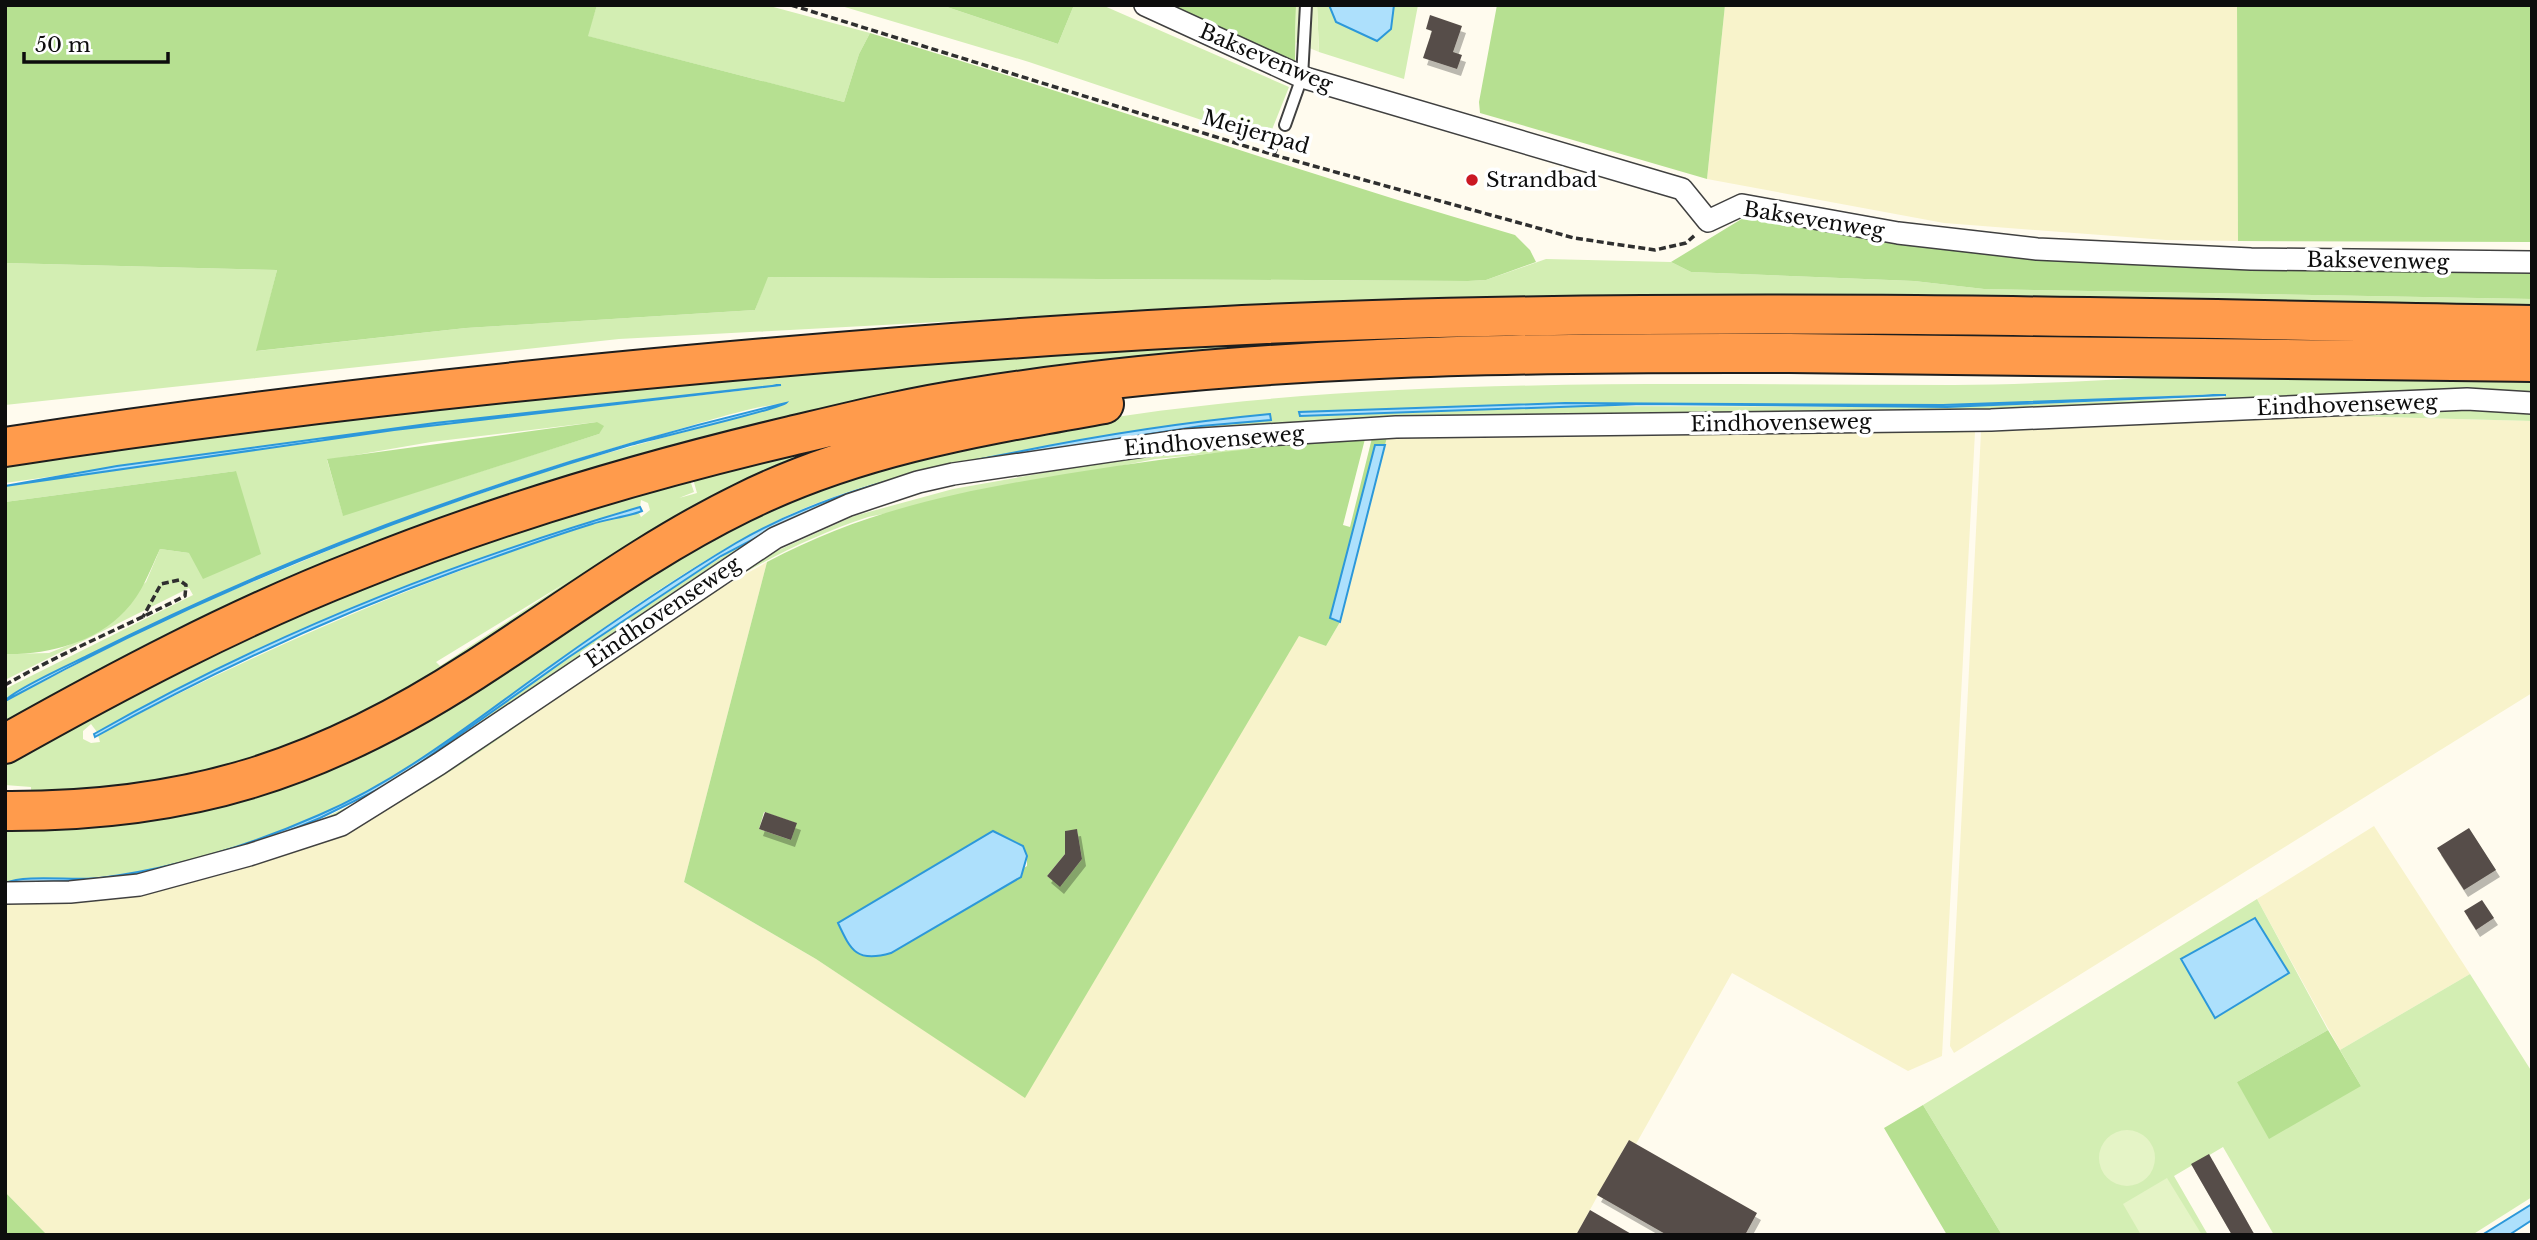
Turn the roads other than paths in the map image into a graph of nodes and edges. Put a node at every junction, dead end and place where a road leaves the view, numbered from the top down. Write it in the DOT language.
graph roads {
  1 [pos="1145,5"];
  2 [pos="1306,5"];
  3 [pos="1302,77"];
  4 [pos="1284,125"];
  5 [pos="2532,262"];
  6 [pos="2532,325"];
  7 [pos="2532,362"];
  8 [pos="1225,369"];
  9 [pos="2532,403"];
  10 [pos="5,422"];
  11 [pos="180,423"];
  12 [pos="5,447"];
  13 [pos="5,744"];
  14 [pos="5,811"];
  15 [pos="5,893"];
  1 -- 3 [label="street, Baksevenweg"];
  2 -- 3 [label="lane"];
  3 -- 4 [label="lane"];
  3 -- 5 [label="street, Baksevenweg"];
  6 -- 11 [label="highway"];
  7 -- 8 [label="highway"];
  8 -- 13 [label="highway"];
  8 -- 14 [label="highway"];
  9 -- 15 [label="street, Eindhovenseweg"];
  10 -- 11 [label="highway"];
  11 -- 12 [label="highway"];
}
